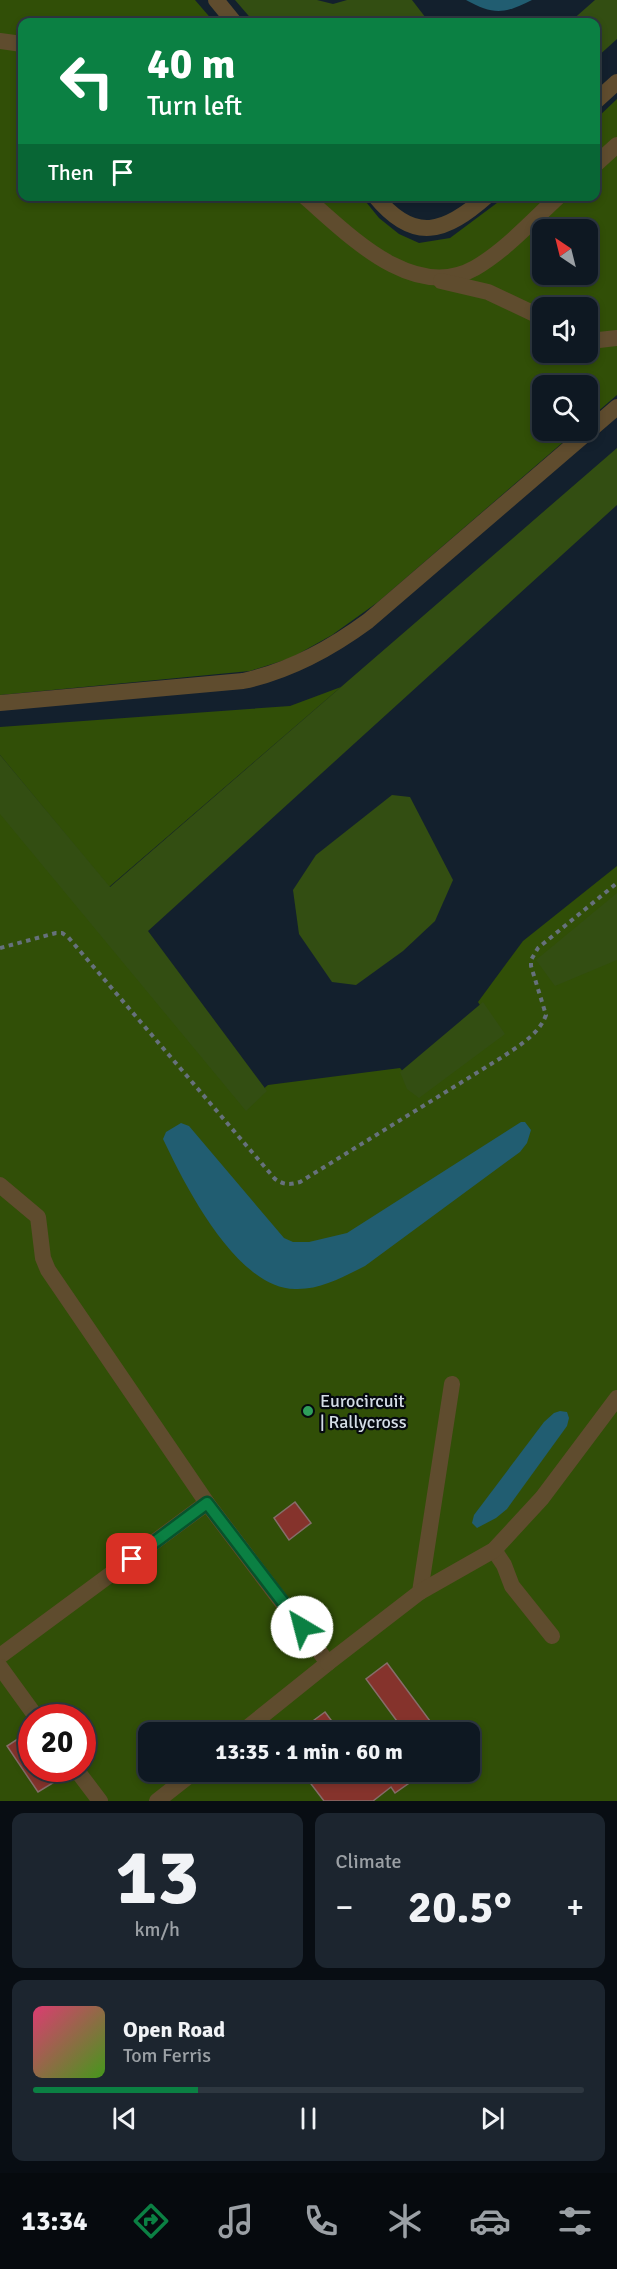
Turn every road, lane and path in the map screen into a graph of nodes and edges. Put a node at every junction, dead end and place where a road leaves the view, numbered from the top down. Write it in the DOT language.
graph roads {
  1 [pos="216,0"];
  2 [pos="231,18"];
  3 [pos="0,41"];
  4 [pos="18,43"];
  5 [pos="617,82"];
  6 [pos="600,97"];
  7 [pos="617,145"];
  8 [pos="600,160"];
  9 [pos="310,201"];
  10 [pos="380,201"];
  11 [pos="481,201"];
  12 [pos="553,201"];
  13 [pos="428,278"];
  14 [pos="532,313"];
  15 [pos="617,338"];
  16 [pos="598,340"];
  17 [pos="617,407"];
  18 [pos="0,703"];
  19 [pos="617,883"];
  20 [pos="0,948"];
  21 [pos="0,1185"];
  22 [pos="452,1384"];
  23 [pos="617,1398"];
  24 [pos="207,1503"];
  25 [pos="495,1550"];
  26 [pos="420,1592"];
  27 [pos="552,1636"];
  28 [pos="0,1656"];
  29 [pos="328,1663"];
  30 [pos="0,1667"];
  31 [pos="27,1704"];
  32 [pos="254,1722"];
  33 [pos="86,1782"];
  34 [pos="181,1782"];
  35 [pos="100,1801"];
  36 [pos="157,1801"];
  1 -- 2 [label="lane"];
  3 -- 4 [label="lane"];
  5 -- 6 [label="lane"];
  7 -- 8 [label="lane"];
  9 -- 13 [label="lane"];
  10 -- 11 [label="lane"];
  12 -- 13 [label="lane"];
  13 -- 14 [label="lane"];
  15 -- 16 [label="lane"];
  17 -- 18 [label="lane"];
  19 -- 20 [label="path"];
  21 -- 24 [label="lane"];
  22 -- 26 [label="lane"];
  23 -- 25 [label="lane"];
  24 -- 28 [label="lane"];
  24 -- 29 [label="lane"];
  25 -- 26 [label="lane"];
  25 -- 27 [label="lane"];
  26 -- 29 [label="lane"];
  29 -- 32 [label="lane"];
  30 -- 31 [label="lane"];
  33 -- 35 [label="lane"];
  34 -- 36 [label="lane"];
}
